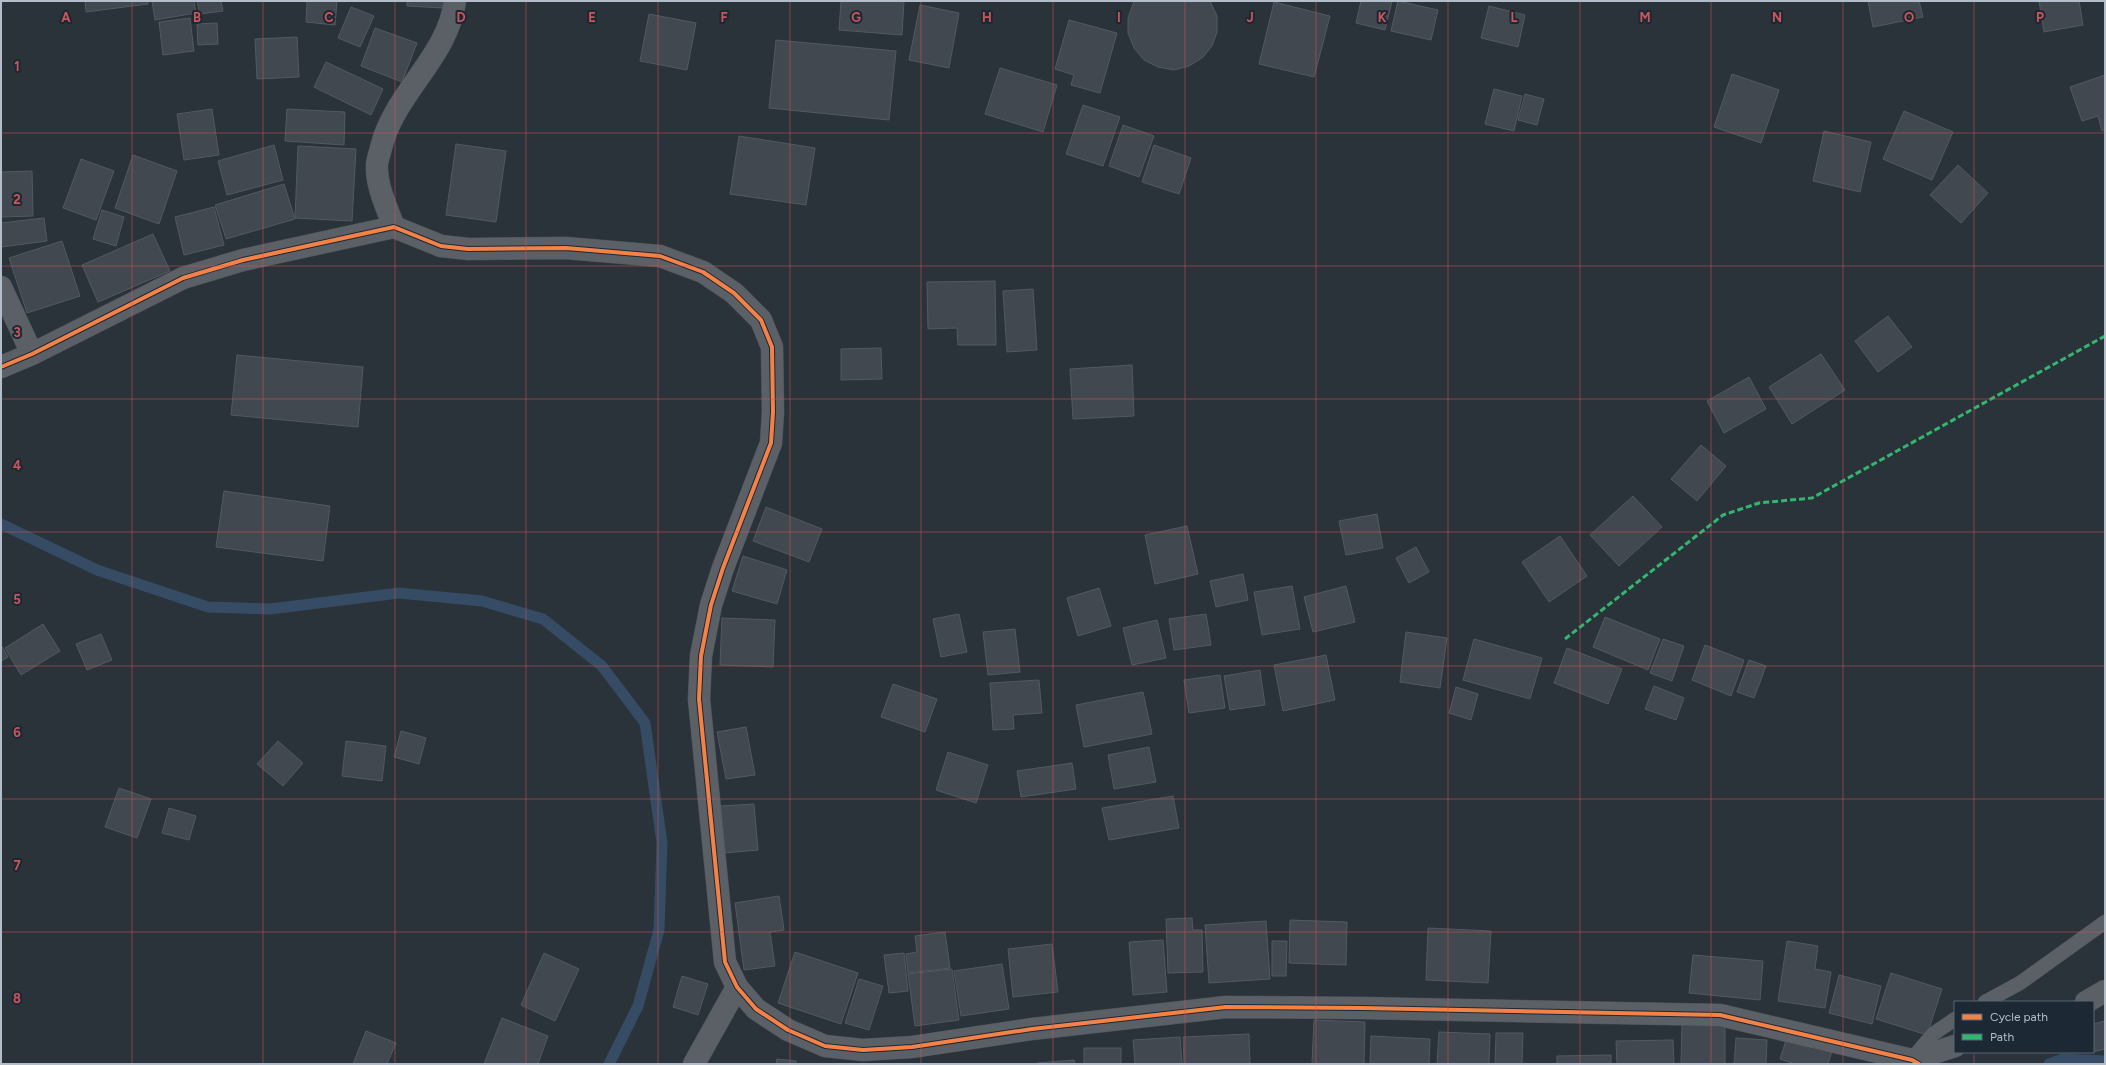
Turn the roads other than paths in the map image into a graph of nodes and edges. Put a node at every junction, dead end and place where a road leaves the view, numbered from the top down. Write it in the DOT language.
graph roads {
  1 [pos="455,1"];
  2 [pos="394,227"];
  3 [pos="1,287"];
  4 [pos="32,354"];
  5 [pos="1,367"];
  6 [pos="2105,922"];
  7 [pos="737,987"];
  8 [pos="2105,991"];
  9 [pos="1987,1001"];
  10 [pos="2088,1001"];
  11 [pos="1954,1020"];
  12 [pos="1954,1046"];
  13 [pos="1915,1062"];
  14 [pos="694,1064"];
  1 -- 2 [label="street"];
  2 -- 4 [label="street"];
  2 -- 7 [label="street"];
  3 -- 4 [label="street"];
  4 -- 5 [label="street"];
  6 -- 9 [label="lane"];
  7 -- 13 [label="street"];
  7 -- 14 [label="street"];
  8 -- 10 [label="street"];
  11 -- 13 [label="lane"];
  12 -- 13 [label="street"];
}
